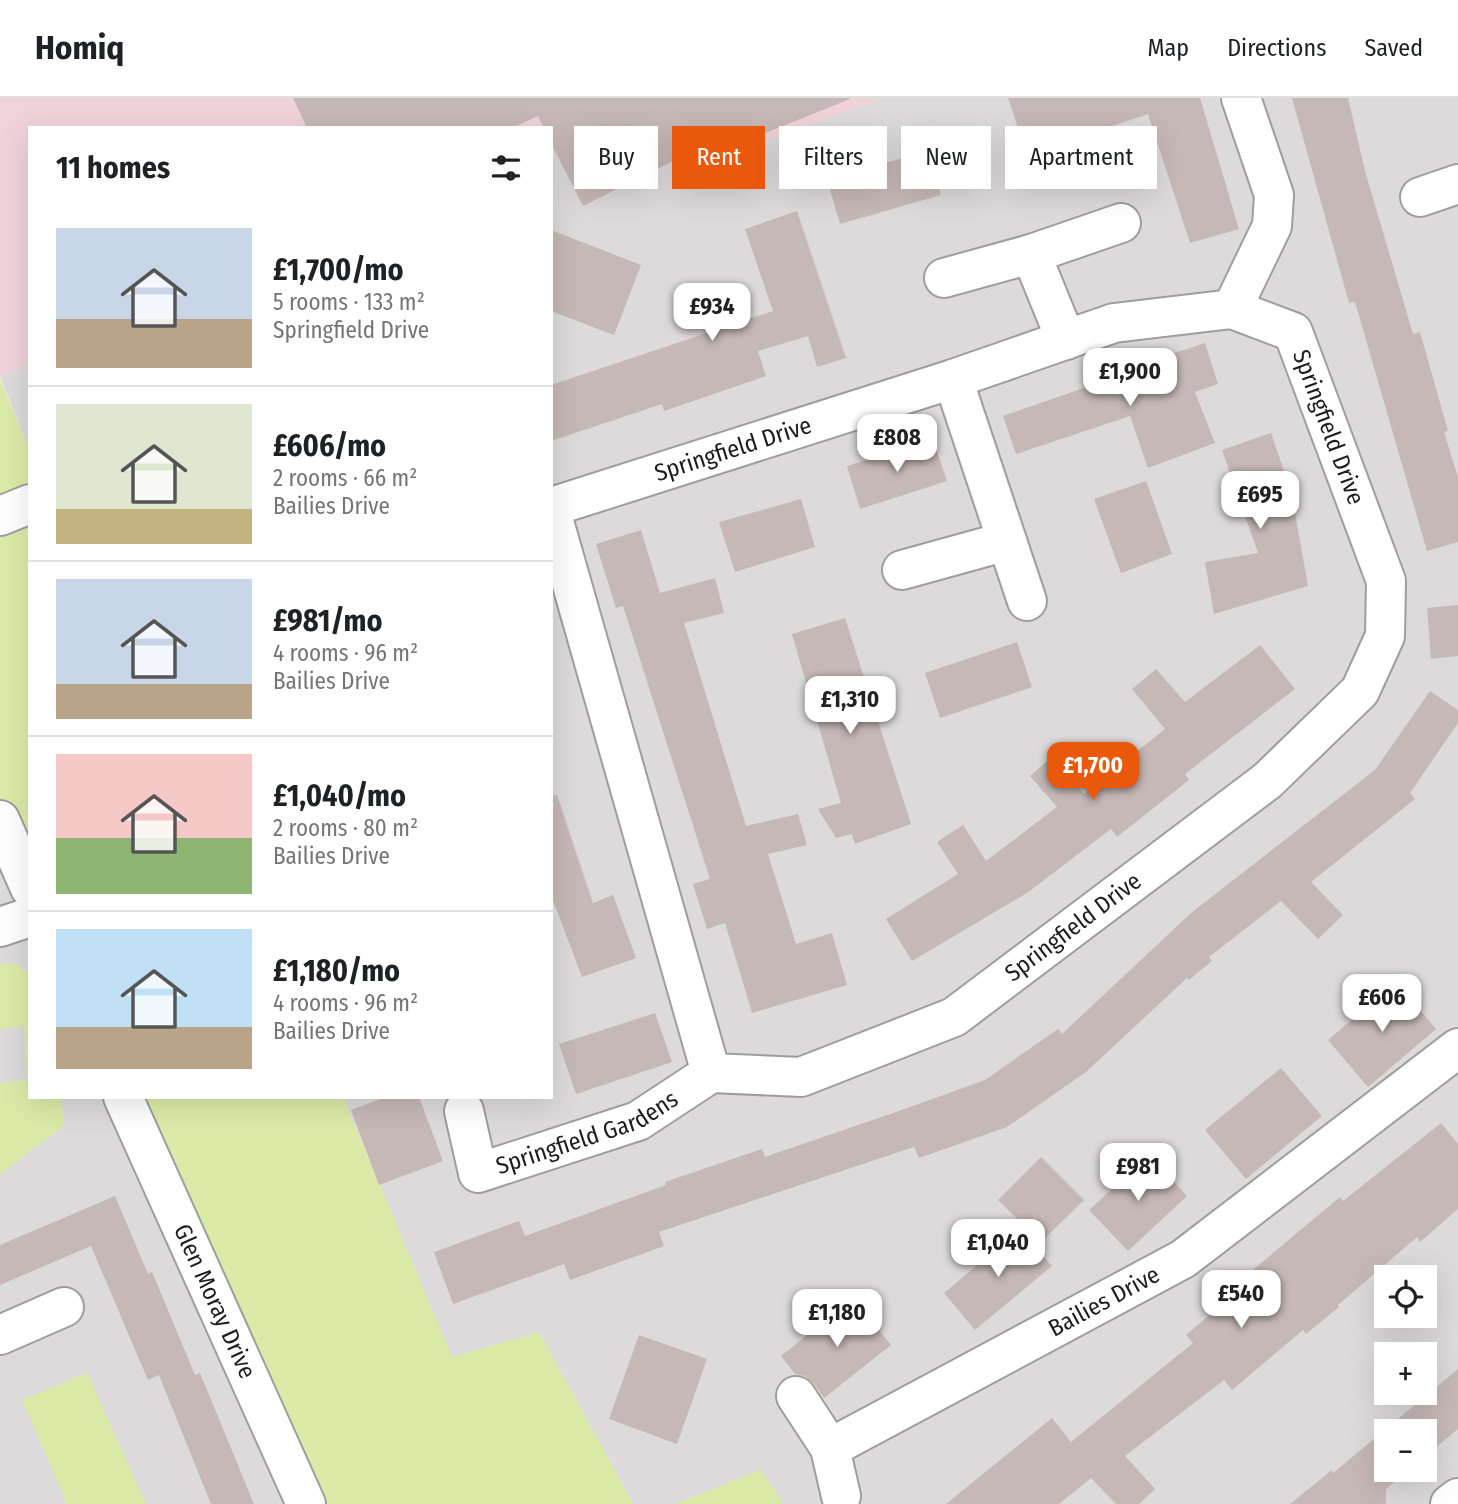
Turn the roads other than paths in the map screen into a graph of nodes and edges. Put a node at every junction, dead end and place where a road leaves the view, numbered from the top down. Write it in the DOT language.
graph roads {
  1 [pos="1241,98"];
  2 [pos="1458,184"];
  3 [pos="1420,197"];
  4 [pos="1121,223"];
  5 [pos="1031,254"];
  6 [pos="944,278"];
  7 [pos="1232,309"];
  8 [pos="1066,340"];
  9 [pos="953,379"];
  10 [pos="28,505"];
  11 [pos="553,508"];
  12 [pos="0,516"];
  13 [pos="553,516"];
  14 [pos="1007,541"];
  15 [pos="902,570"];
  16 [pos="1027,601"];
  17 [pos="0,820"];
  18 [pos="28,883"];
  19 [pos="28,918"];
  20 [pos="0,927"];
  21 [pos="1458,1048"];
  22 [pos="711,1073"];
  23 [pos="124,1099"];
  24 [pos="464,1111"];
  25 [pos="64,1307"];
  26 [pos="0,1335"];
  27 [pos="796,1396"];
  28 [pos="830,1448"];
  29 [pos="841,1496"];
  30 [pos="1458,1498"];
  31 [pos="306,1504"];
  32 [pos="1450,1504"];
  1 -- 7 [label="street"];
  2 -- 3 [label="street"];
  4 -- 5 [label="street"];
  5 -- 6 [label="street"];
  5 -- 8 [label="street"];
  7 -- 8 [label="street, Springfield Drive"];
  7 -- 22 [label="street, Springfield Drive"];
  8 -- 9 [label="street, Springfield Drive"];
  9 -- 11 [label="street, Springfield Drive"];
  9 -- 14 [label="street"];
  10 -- 12 [label="street"];
  13 -- 22 [label="street, Springfield Drive"];
  14 -- 15 [label="street"];
  14 -- 16 [label="street"];
  17 -- 18 [label="street"];
  19 -- 20 [label="street"];
  21 -- 28 [label="street, Bailies Drive"];
  22 -- 24 [label="street, Springfield Gardens"];
  23 -- 31 [label="street, Glen Moray Drive"];
  25 -- 26 [label="street"];
  27 -- 28 [label="street"];
  28 -- 29 [label="street"];
  30 -- 32 [label="street"];
}
